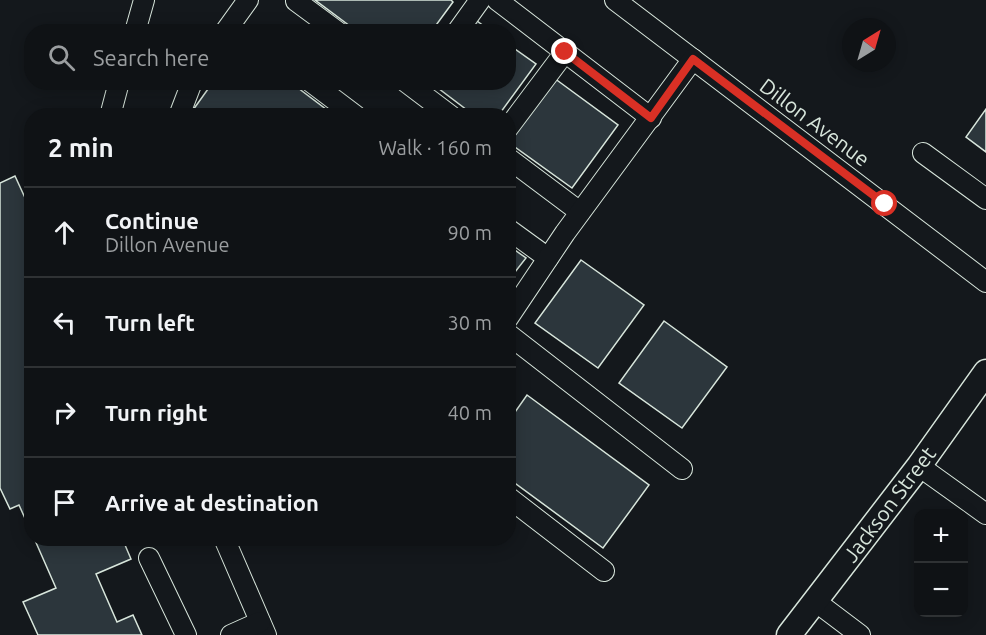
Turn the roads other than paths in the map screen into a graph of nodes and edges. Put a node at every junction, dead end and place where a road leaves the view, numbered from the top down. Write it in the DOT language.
graph roads {
  1 [pos="144,0"];
  2 [pos="248,0"];
  3 [pos="480,0"];
  4 [pos="497,0"];
  5 [pos="615,0"];
  6 [pos="296,1"];
  7 [pos="137,24"];
  8 [pos="231,24"];
  9 [pos="327,24"];
  10 [pos="463,24"];
  11 [pos="565,52"];
  12 [pos="693,59"];
  13 [pos="117,90"];
  14 [pos="189,90"];
  15 [pos="322,90"];
  16 [pos="420,90"];
  17 [pos="112,108"];
  18 [pos="182,108"];
  19 [pos="345,108"];
  20 [pos="441,108"];
  21 [pos="516,117"];
  22 [pos="651,118"];
  23 [pos="923,153"];
  24 [pos="516,164"];
  25 [pos="986,199"];
  26 [pos="580,212"];
  27 [pos="516,235"];
  28 [pos="548,258"];
  29 [pos="986,282"];
  30 [pos="516,306"];
  31 [pos="516,340"];
  32 [pos="986,372"];
  33 [pos="919,466"];
  34 [pos="682,469"];
  35 [pos="516,503"];
  36 [pos="986,514"];
  37 [pos="228,546"];
  38 [pos="149,558"];
  39 [pos="604,571"];
  40 [pos="815,601"];
  41 [pos="263,628"];
  42 [pos="186,635"];
  43 [pos="231,635"];
  44 [pos="789,635"];
  45 [pos="860,635"];
  1 -- 7 [label="street"];
  2 -- 8 [label="street"];
  3 -- 10 [label="street"];
  4 -- 11 [label="street"];
  5 -- 12 [label="street, Dillon Avenue"];
  6 -- 9 [label="street"];
  11 -- 21 [label="street"];
  11 -- 22 [label="street"];
  12 -- 22 [label="street"];
  12 -- 29 [label="street, Dillon Avenue"];
  13 -- 17 [label="street"];
  14 -- 18 [label="street"];
  15 -- 19 [label="street"];
  16 -- 20 [label="street"];
  22 -- 26 [label="street"];
  23 -- 25 [label="street"];
  24 -- 26 [label="street"];
  26 -- 28 [label="street"];
  27 -- 28 [label="street"];
  28 -- 30 [label="street"];
  31 -- 34 [label="street"];
  32 -- 33 [label="main road, Jackson Street"];
  33 -- 36 [label="street"];
  33 -- 40 [label="main road, Jackson Street"];
  35 -- 39 [label="street"];
  37 -- 41 [label="street"];
  38 -- 42 [label="street"];
  40 -- 44 [label="main road, Jackson Street"];
  40 -- 45 [label="street"];
  41 -- 43 [label="street"];
}
